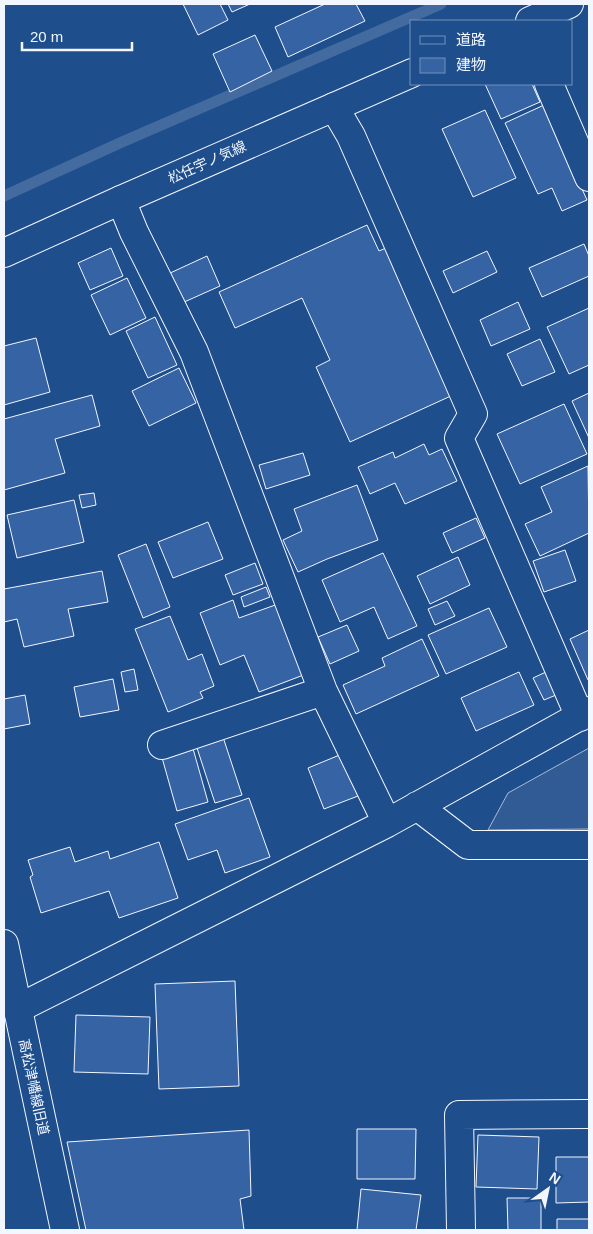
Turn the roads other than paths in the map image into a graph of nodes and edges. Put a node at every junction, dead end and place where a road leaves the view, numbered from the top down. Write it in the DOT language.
graph roads {
  1 [pos="569,4"];
  2 [pos="532,20"];
  3 [pos="410,74"];
  4 [pos="549,85"];
  5 [pos="334,107"];
  6 [pos="589,177"];
  7 [pos="121,200"];
  8 [pos="4,253"];
  9 [pos="323,691"];
  10 [pos="584,714"];
  11 [pos="162,745"];
  12 [pos="417,806"];
  13 [pos="387,823"];
  14 [pos="589,845"];
  15 [pos="4,944"];
  16 [pos="17,1009"];
  17 [pos="589,1114"];
  18 [pos="65,1230"];
  19 [pos="461,1230"];
  1 -- 2 [label="street"];
  3 -- 5 [label="street, 松任宇ノ気線"];
  4 -- 6 [label="street"];
  5 -- 7 [label="street, 松任宇ノ気線"];
  5 -- 10 [label="street"];
  7 -- 8 [label="street, 松任宇ノ気線"];
  7 -- 9 [label="street"];
  9 -- 11 [label="street"];
  9 -- 13 [label="street"];
  10 -- 12 [label="street"];
  12 -- 13 [label="street"];
  12 -- 14 [label="street"];
  13 -- 16 [label="street"];
  15 -- 16 [label="street, 高松津幡線旧道"];
  16 -- 18 [label="street, 高松津幡線旧道"];
  17 -- 19 [label="street"];
}
